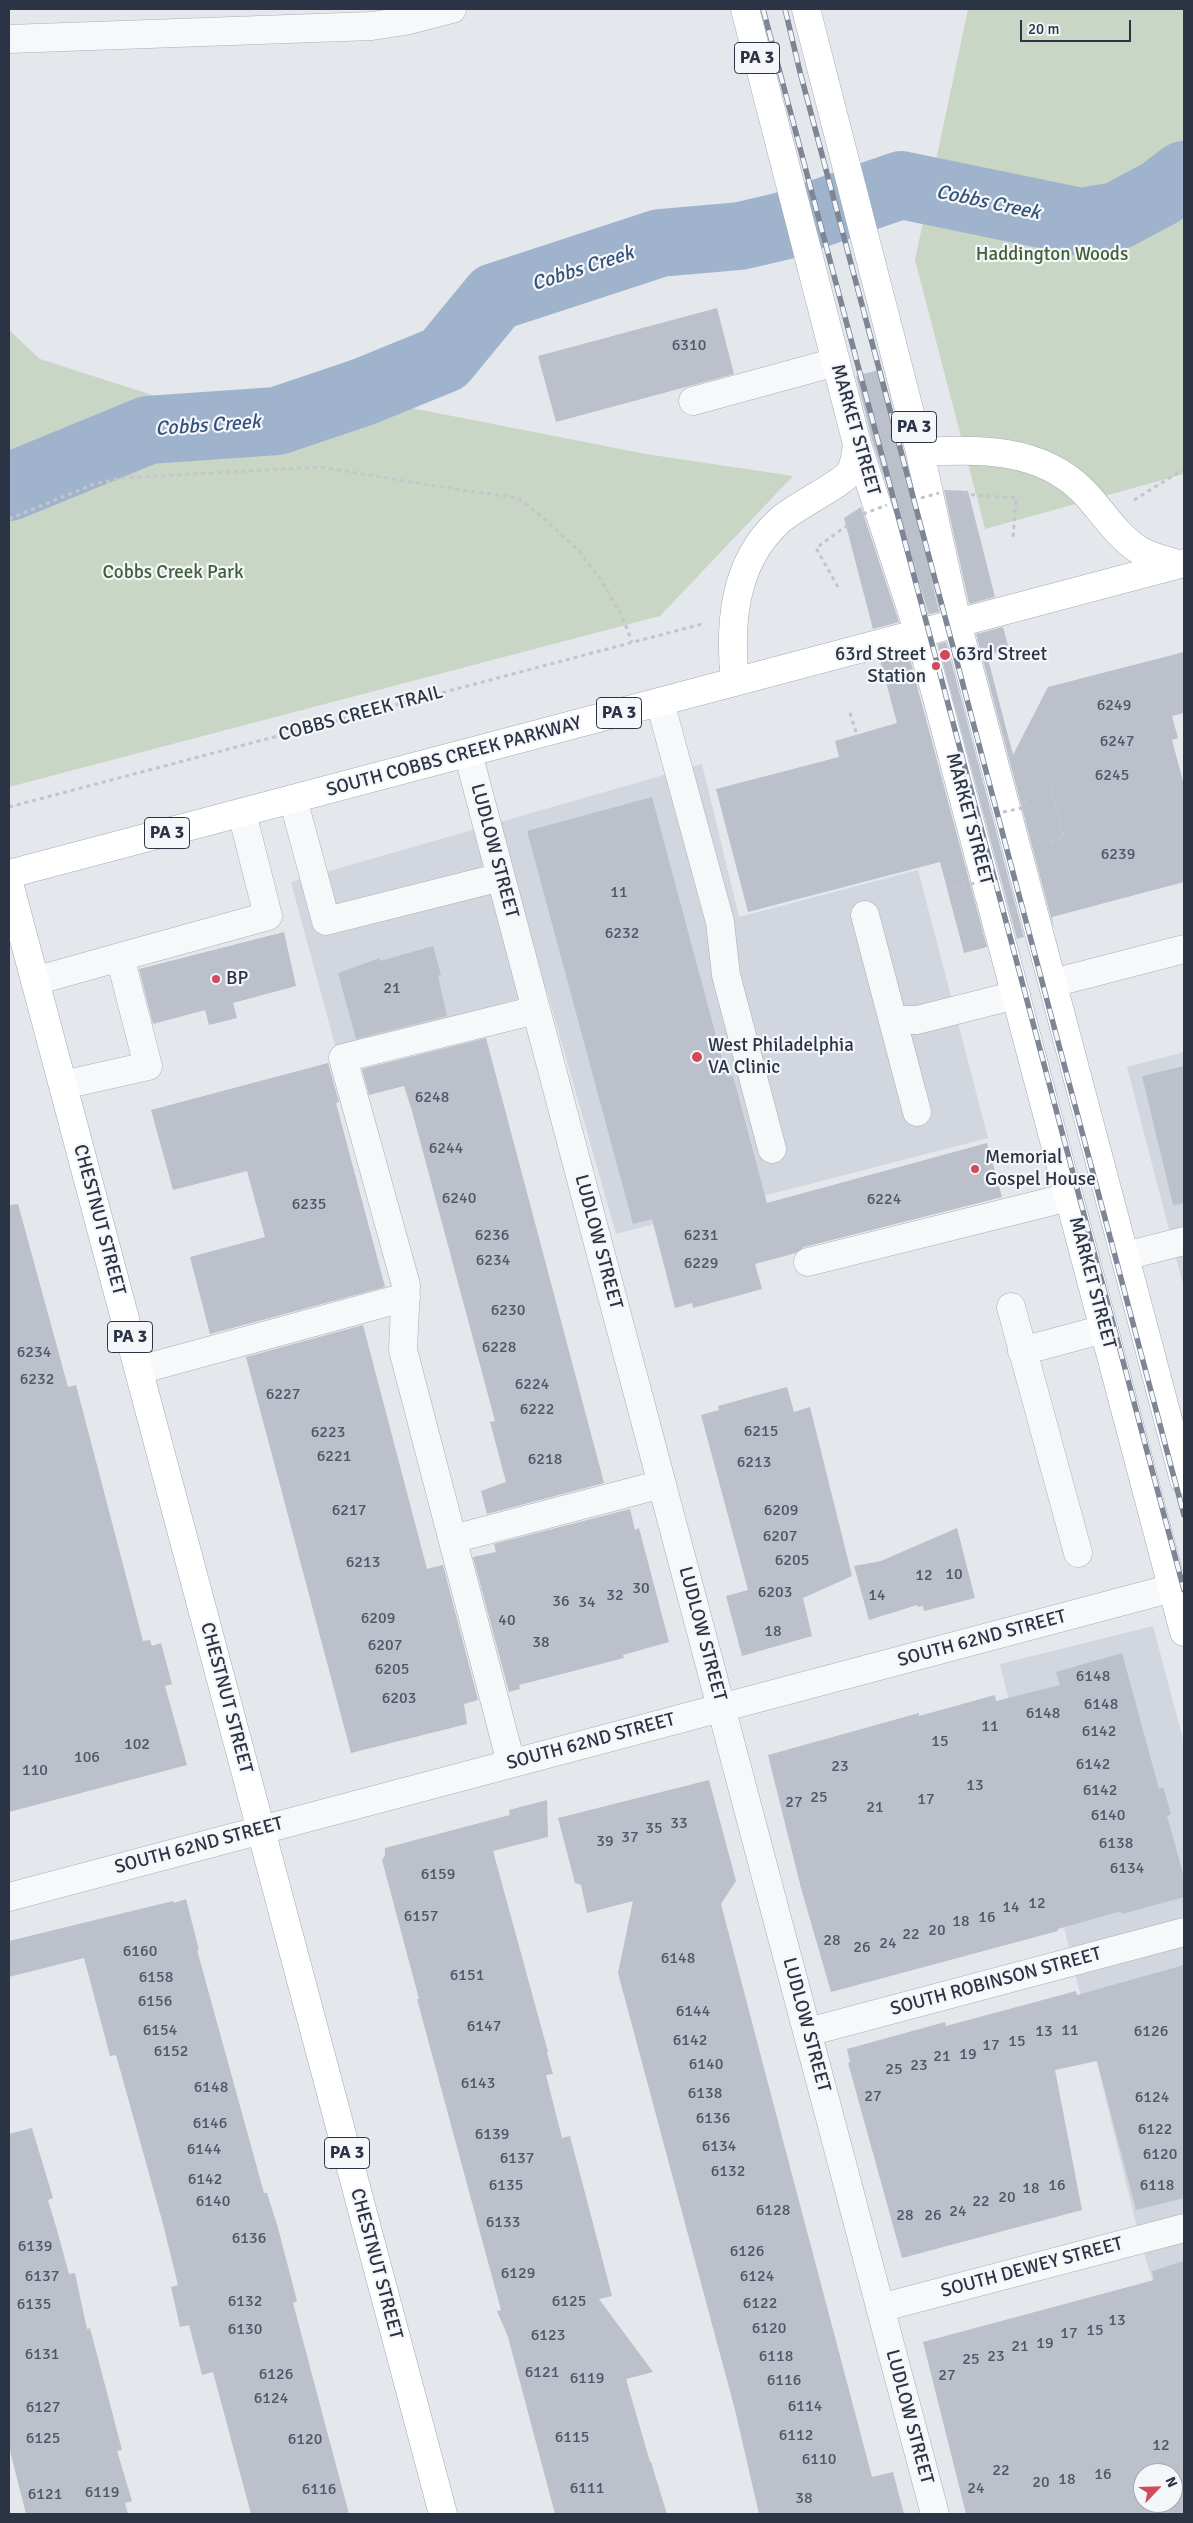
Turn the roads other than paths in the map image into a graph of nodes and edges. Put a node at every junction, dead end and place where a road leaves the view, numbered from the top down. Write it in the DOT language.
graph roads {
  1 [pos="452,9"];
  2 [pos="745,9"];
  3 [pos="806,9"];
  4 [pos="9,38"];
  5 [pos="836,362"];
  6 [pos="693,401"];
  7 [pos="857,444"];
  8 [pos="920,452"];
  9 [pos="1181,564"];
  10 [pos="957,623"];
  11 [pos="919,633"];
  12 [pos="735,682"];
  13 [pos="660,702"];
  14 [pos="468,753"];
  15 [pos="293,800"];
  16 [pos="242,813"];
  17 [pos="9,874"];
  18 [pos="501,877"];
  19 [pos="9,883"];
  20 [pos="866,915"];
  21 [pos="1184,949"];
  22 [pos="120,957"];
  23 [pos="35,981"];
  24 [pos="1053,983"];
  25 [pos="1016,995"];
  26 [pos="536,1010"];
  27 [pos="892,1020"];
  28 [pos="63,1085"];
  29 [pos="917,1112"];
  30 [pos="772,1150"];
  31 [pos="1069,1197"];
  32 [pos="1184,1241"];
  33 [pos="1125,1256"];
  34 [pos="808,1262"];
  35 [pos="406,1298"];
  36 [pos="1011,1307"];
  37 [pos="1104,1329"];
  38 [pos="1022,1351"];
  39 [pos="139,1370"];
  40 [pos="1184,1480"];
  41 [pos="662,1484"];
  42 [pos="453,1539"];
  43 [pos="1078,1553"];
  44 [pos="1178,1587"];
  45 [pos="1184,1632"];
  46 [pos="721,1708"];
  47 [pos="512,1763"];
  48 [pos="261,1830"];
  49 [pos="9,1897"];
  50 [pos="1184,1932"];
  51 [pos="808,2032"];
  52 [pos="1184,2228"];
  53 [pos="880,2308"];
  54 [pos="443,2514"];
  55 [pos="935,2514"];
  1 -- 4 [label="street"];
  2 -- 5 [label="main road, MARKET STREET / PA 3"];
  3 -- 8 [label="main road, MARKET STREET / PA 3"];
  5 -- 6 [label="street"];
  5 -- 7 [label="main road, MARKET STREET / PA 3"];
  7 -- 11 [label="main road, MARKET STREET"];
  7 -- 12 [label="main road, PA 3"];
  8 -- 9 [label="main road"];
  8 -- 10 [label="main road, MARKET STREET / PA 3"];
  9 -- 10 [label="main road, SOUTH COBBS CREEK PARKWAY"];
  10 -- 11 [label="main road, SOUTH COBBS CREEK PARKWAY / PA 3"];
  10 -- 24 [label="main road, MARKET STREET"];
  11 -- 12 [label="main road, SOUTH COBBS CREEK PARKWAY / PA 3"];
  11 -- 25 [label="main road, MARKET STREET"];
  12 -- 13 [label="main road, SOUTH COBBS CREEK PARKWAY / PA 3"];
  13 -- 14 [label="main road, SOUTH COBBS CREEK PARKWAY / PA 3"];
  13 -- 30 [label="street"];
  14 -- 15 [label="main road, SOUTH COBBS CREEK PARKWAY / PA 3"];
  14 -- 18 [label="street, LUDLOW STREET"];
  15 -- 16 [label="main road, SOUTH COBBS CREEK PARKWAY / PA 3"];
  15 -- 18 [label="street"];
  16 -- 17 [label="main road, SOUTH COBBS CREEK PARKWAY / PA 3"];
  16 -- 22 [label="street"];
  18 -- 26 [label="street, LUDLOW STREET"];
  19 -- 23 [label="main road, CHESTNUT STREET / PA 3"];
  20 -- 27 [label="street"];
  21 -- 24 [label="street"];
  22 -- 23 [label="street"];
  22 -- 28 [label="street"];
  23 -- 28 [label="main road, CHESTNUT STREET / PA 3"];
  24 -- 33 [label="main road, MARKET STREET"];
  25 -- 27 [label="street"];
  25 -- 31 [label="main road, MARKET STREET"];
  26 -- 35 [label="street"];
  26 -- 41 [label="street, LUDLOW STREET"];
  27 -- 29 [label="street"];
  28 -- 39 [label="main road, CHESTNUT STREET / PA 3"];
  31 -- 34 [label="street"];
  31 -- 37 [label="main road, MARKET STREET"];
  32 -- 33 [label="street"];
  33 -- 40 [label="main road, MARKET STREET"];
  35 -- 39 [label="street"];
  35 -- 42 [label="street"];
  36 -- 38 [label="street"];
  37 -- 38 [label="street"];
  37 -- 44 [label="main road, MARKET STREET"];
  38 -- 43 [label="street"];
  39 -- 48 [label="main road, CHESTNUT STREET / PA 3"];
  41 -- 42 [label="street"];
  41 -- 46 [label="street, LUDLOW STREET"];
  42 -- 47 [label="street"];
  44 -- 45 [label="main road, MARKET STREET"];
  44 -- 46 [label="street, SOUTH 62ND STREET"];
  46 -- 47 [label="street, SOUTH 62ND STREET"];
  46 -- 51 [label="street, LUDLOW STREET"];
  47 -- 48 [label="street, SOUTH 62ND STREET"];
  48 -- 49 [label="street, SOUTH 62ND STREET"];
  48 -- 54 [label="main road, CHESTNUT STREET / PA 3"];
  50 -- 51 [label="street, SOUTH ROBINSON STREET"];
  51 -- 53 [label="street, LUDLOW STREET"];
  52 -- 53 [label="street, SOUTH DEWEY STREET"];
  53 -- 55 [label="street, LUDLOW STREET"];
}
